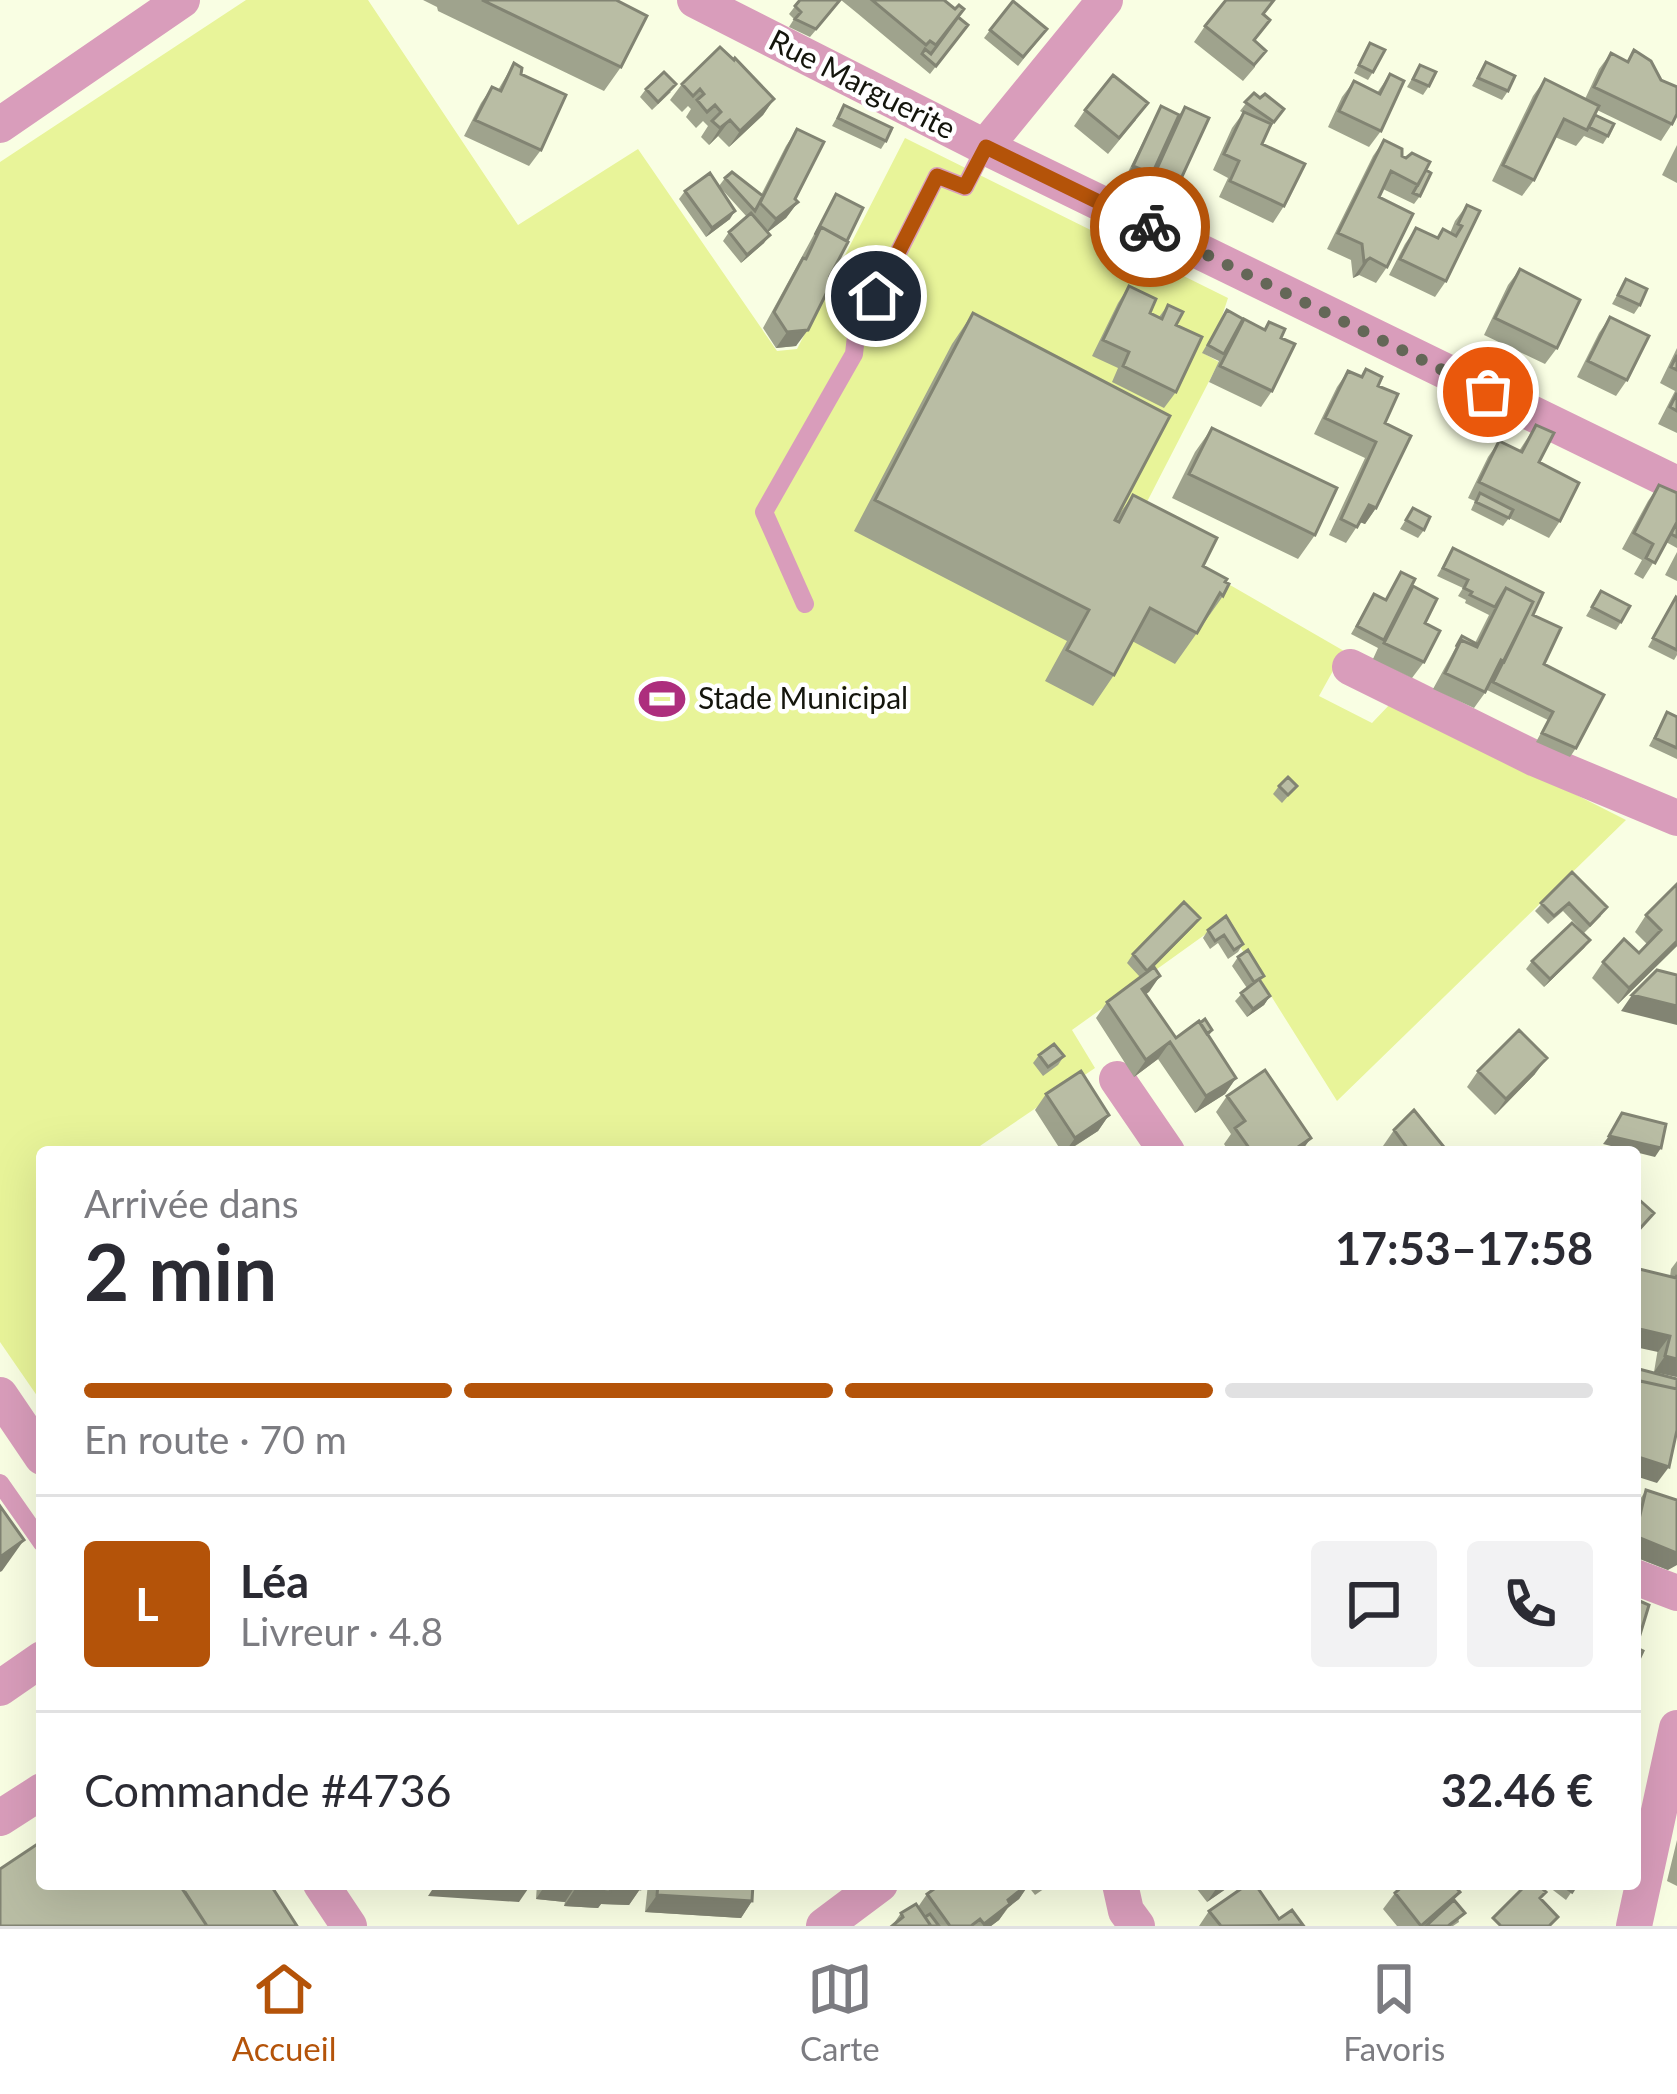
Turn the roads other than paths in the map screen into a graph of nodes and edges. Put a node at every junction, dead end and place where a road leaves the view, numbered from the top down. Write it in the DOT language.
graph roads {
  1 [pos="182,0"];
  2 [pos="694,0"];
  3 [pos="1106,0"];
  4 [pos="0,124"];
  5 [pos="986,147"];
  6 [pos="1677,484"];
  7 [pos="805,604"];
  8 [pos="1350,667"];
  9 [pos="1677,818"];
  10 [pos="1118,1079"];
  11 [pos="1163,1146"];
  12 [pos="0,1395"];
  13 [pos="36,1448"];
  14 [pos="0,1484"];
  15 [pos="36,1535"];
  16 [pos="1641,1579"];
  17 [pos="1677,1593"];
  18 [pos="36,1664"];
  19 [pos="0,1688"];
  20 [pos="1677,1728"];
  21 [pos="36,1795"];
  22 [pos="0,1817"];
  23 [pos="325,1890"];
  24 [pos="872,1890"];
  25 [pos="1121,1890"];
  26 [pos="349,1926"];
  27 [pos="824,1926"];
  28 [pos="1137,1926"];
  29 [pos="1634,1926"];
  1 -- 4 [label="street"];
  2 -- 5 [label="street, Rue Marguerite"];
  3 -- 5 [label="street"];
  5 -- 6 [label="street, Rue Marguerite"];
  5 -- 7 [label="lane"];
  8 -- 9 [label="street"];
  10 -- 11 [label="street"];
  12 -- 13 [label="street"];
  14 -- 15 [label="lane"];
  16 -- 17 [label="street"];
  18 -- 19 [label="street"];
  20 -- 29 [label="street"];
  21 -- 22 [label="street"];
  23 -- 26 [label="street"];
  24 -- 27 [label="street"];
  25 -- 28 [label="street"];
}
